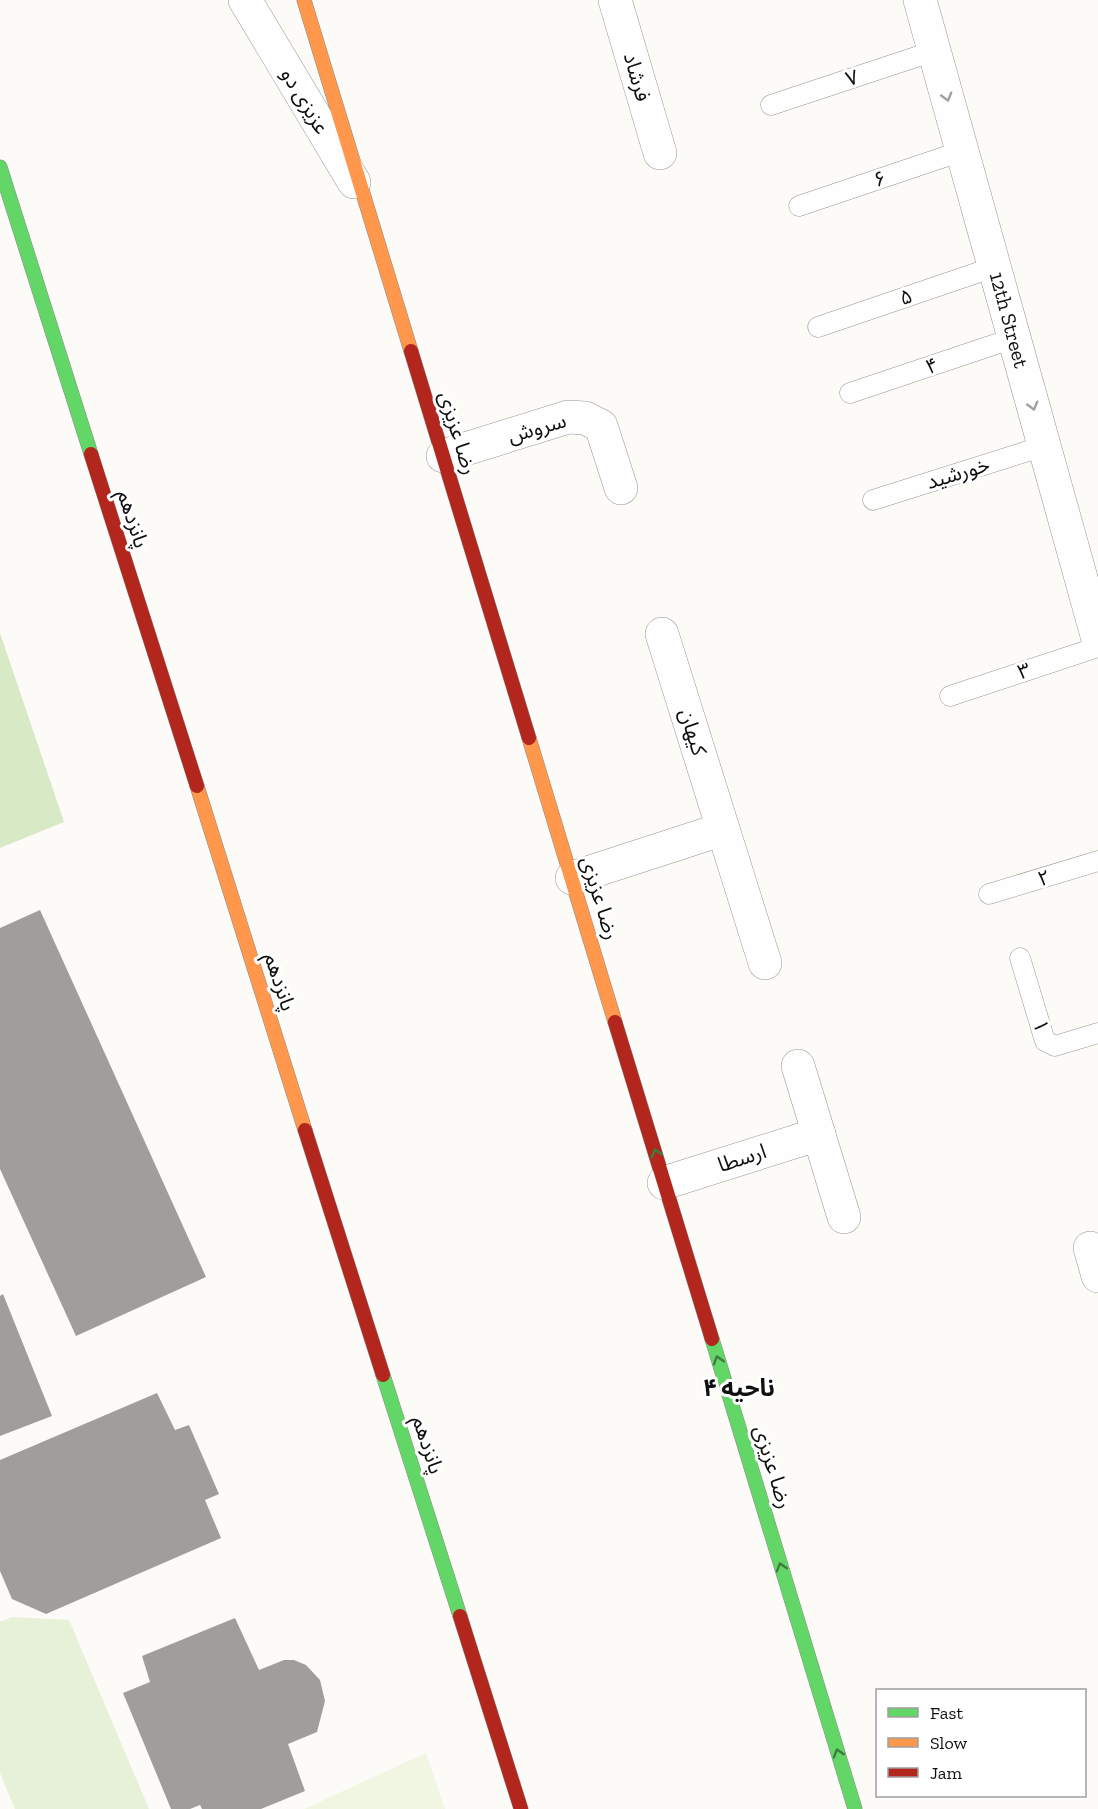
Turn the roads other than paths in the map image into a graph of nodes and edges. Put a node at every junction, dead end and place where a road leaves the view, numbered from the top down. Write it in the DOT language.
graph roads {
  1 [pos="245,0"];
  2 [pos="304,0"];
  3 [pos="615,0"];
  4 [pos="920,0"];
  5 [pos="934,51"];
  6 [pos="771,105"];
  7 [pos="962,151"];
  8 [pos="660,153"];
  9 [pos="0,167"];
  10 [pos="365,201"];
  11 [pos="798,206"];
  12 [pos="994,267"];
  13 [pos="818,327"];
  14 [pos="1014,338"];
  15 [pos="850,393"];
  16 [pos="1044,446"];
  17 [pos="443,456"];
  18 [pos="621,488"];
  19 [pos="873,500"];
  20 [pos="662,634"];
  21 [pos="1098,639"];
  22 [pos="1098,647"];
  23 [pos="950,696"];
  24 [pos="723,830"];
  25 [pos="1098,861"];
  26 [pos="572,878"];
  27 [pos="989,894"];
  28 [pos="1020,958"];
  29 [pos="765,963"];
  30 [pos="1098,1033"];
  31 [pos="798,1066"];
  32 [pos="819,1134"];
  33 [pos="664,1183"];
  34 [pos="844,1217"];
  35 [pos="521,1809"];
  36 [pos="855,1809"];
  1 -- 10 [label="street, عزیزی دو"];
  2 -- 10 [label="street, رضا عزیزی"];
  3 -- 8 [label="street, فرشاد"];
  4 -- 5 [label="street, 12th Street"];
  5 -- 6 [label="lane, ۷"];
  5 -- 7 [label="street, 12th Street, one-way"];
  7 -- 11 [label="lane, ۶"];
  7 -- 12 [label="street, 12th Street"];
  9 -- 35 [label="street, پانزدهم"];
  10 -- 17 [label="street, رضا عزیزی"];
  12 -- 13 [label="lane, ۵"];
  12 -- 14 [label="street, 12th Street"];
  14 -- 15 [label="lane, ۴"];
  14 -- 16 [label="street, 12th Street, one-way"];
  16 -- 19 [label="lane, خورشید"];
  16 -- 21 [label="street, 12th Street"];
  17 -- 18 [label="street, سروش"];
  17 -- 26 [label="street, رضا عزیزی"];
  20 -- 24 [label="street, کیهان"];
  22 -- 23 [label="lane, ۳"];
  24 -- 26 [label="street"];
  24 -- 29 [label="street, کیهان"];
  25 -- 27 [label="lane, ۲"];
  33 -- 26 [label="street, رضا عزیزی, one-way"];
  28 -- 30 [label="lane, ۱"];
  31 -- 32 [label="street"];
  32 -- 33 [label="street, ارسطا"];
  32 -- 34 [label="street"];
  36 -- 33 [label="street, رضا عزیزی, one-way"];
}
